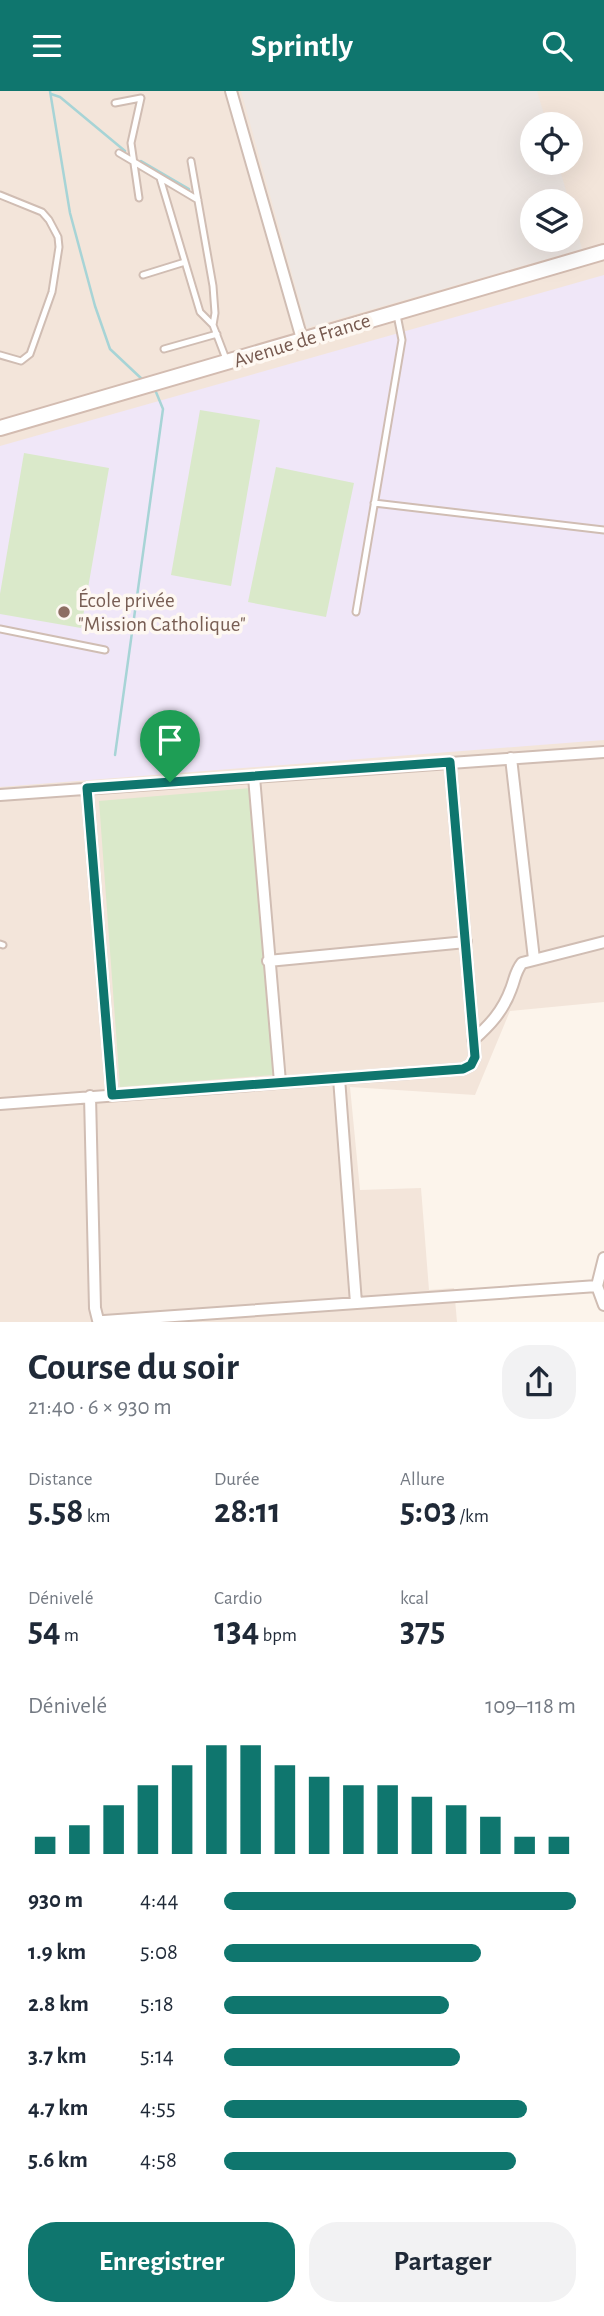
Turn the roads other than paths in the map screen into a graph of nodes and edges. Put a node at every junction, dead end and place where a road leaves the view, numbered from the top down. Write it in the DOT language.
graph roads {
  1 [pos="231,91"];
  2 [pos="116,103"];
  3 [pos="119,153"];
  4 [pos="191,161"];
  5 [pos="134,162"];
  6 [pos="160,177"];
  7 [pos="0,195"];
  8 [pos="139,198"];
  9 [pos="198,200"];
  10 [pos="604,252"];
  11 [pos="185,262"];
  12 [pos="143,275"];
  13 [pos="396,312"];
  14 [pos="213,325"];
  15 [pos="217,334"];
  16 [pos="302,339"];
  17 [pos="164,349"];
  18 [pos="0,355"];
  19 [pos="228,362"];
  20 [pos="0,428"];
  21 [pos="374,503"];
  22 [pos="604,530"];
  23 [pos="356,612"];
  24 [pos="0,629"];
  25 [pos="105,650"];
  26 [pos="604,752"];
  27 [pos="511,758"];
  28 [pos="450,762"];
  29 [pos="254,776"];
  30 [pos="87,788"];
  31 [pos="0,795"];
  32 [pos="466,942"];
  33 [pos="604,942"];
  34 [pos="534,959"];
  35 [pos="268,961"];
  36 [pos="473,1040"];
  37 [pos="339,1078"];
  38 [pos="280,1082"];
  39 [pos="112,1095"];
  40 [pos="90,1096"];
  41 [pos="0,1104"];
  42 [pos="604,1258"];
  43 [pos="600,1285"];
  44 [pos="356,1303"];
  45 [pos="604,1305"];
  46 [pos="175,1319"];
  47 [pos="97,1321"];
  1 -- 16 [label="street"];
  2 -- 5 [label="lane"];
  3 -- 5 [label="lane"];
  4 -- 9 [label="lane"];
  5 -- 6 [label="lane"];
  5 -- 8 [label="lane"];
  6 -- 9 [label="lane"];
  6 -- 11 [label="lane"];
  7 -- 18 [label="lane"];
  9 -- 14 [label="lane"];
  10 -- 13 [label="main road, Avenue de France"];
  11 -- 12 [label="lane"];
  11 -- 14 [label="lane"];
  13 -- 16 [label="main road, Avenue de France"];
  13 -- 21 [label="lane"];
  14 -- 15 [label="lane"];
  15 -- 17 [label="lane"];
  15 -- 19 [label="lane"];
  16 -- 19 [label="main road, Avenue de France"];
  19 -- 20 [label="main road, Avenue de France"];
  21 -- 22 [label="lane"];
  21 -- 23 [label="lane"];
  24 -- 25 [label="lane"];
  26 -- 27 [label="street"];
  27 -- 28 [label="street"];
  27 -- 34 [label="street"];
  28 -- 29 [label="street"];
  28 -- 32 [label="street"];
  29 -- 30 [label="street"];
  29 -- 35 [label="street"];
  30 -- 31 [label="street"];
  30 -- 39 [label="street"];
  32 -- 35 [label="street"];
  32 -- 36 [label="street"];
  33 -- 34 [label="street"];
  34 -- 36 [label="street"];
  35 -- 38 [label="street"];
  36 -- 37 [label="street"];
  37 -- 38 [label="street"];
  37 -- 44 [label="street"];
  38 -- 39 [label="street"];
  39 -- 40 [label="street"];
  40 -- 41 [label="street"];
  40 -- 47 [label="street"];
  42 -- 43 [label="street"];
  43 -- 44 [label="street"];
  43 -- 45 [label="street"];
  44 -- 46 [label="street"];
  46 -- 47 [label="street"];
}
